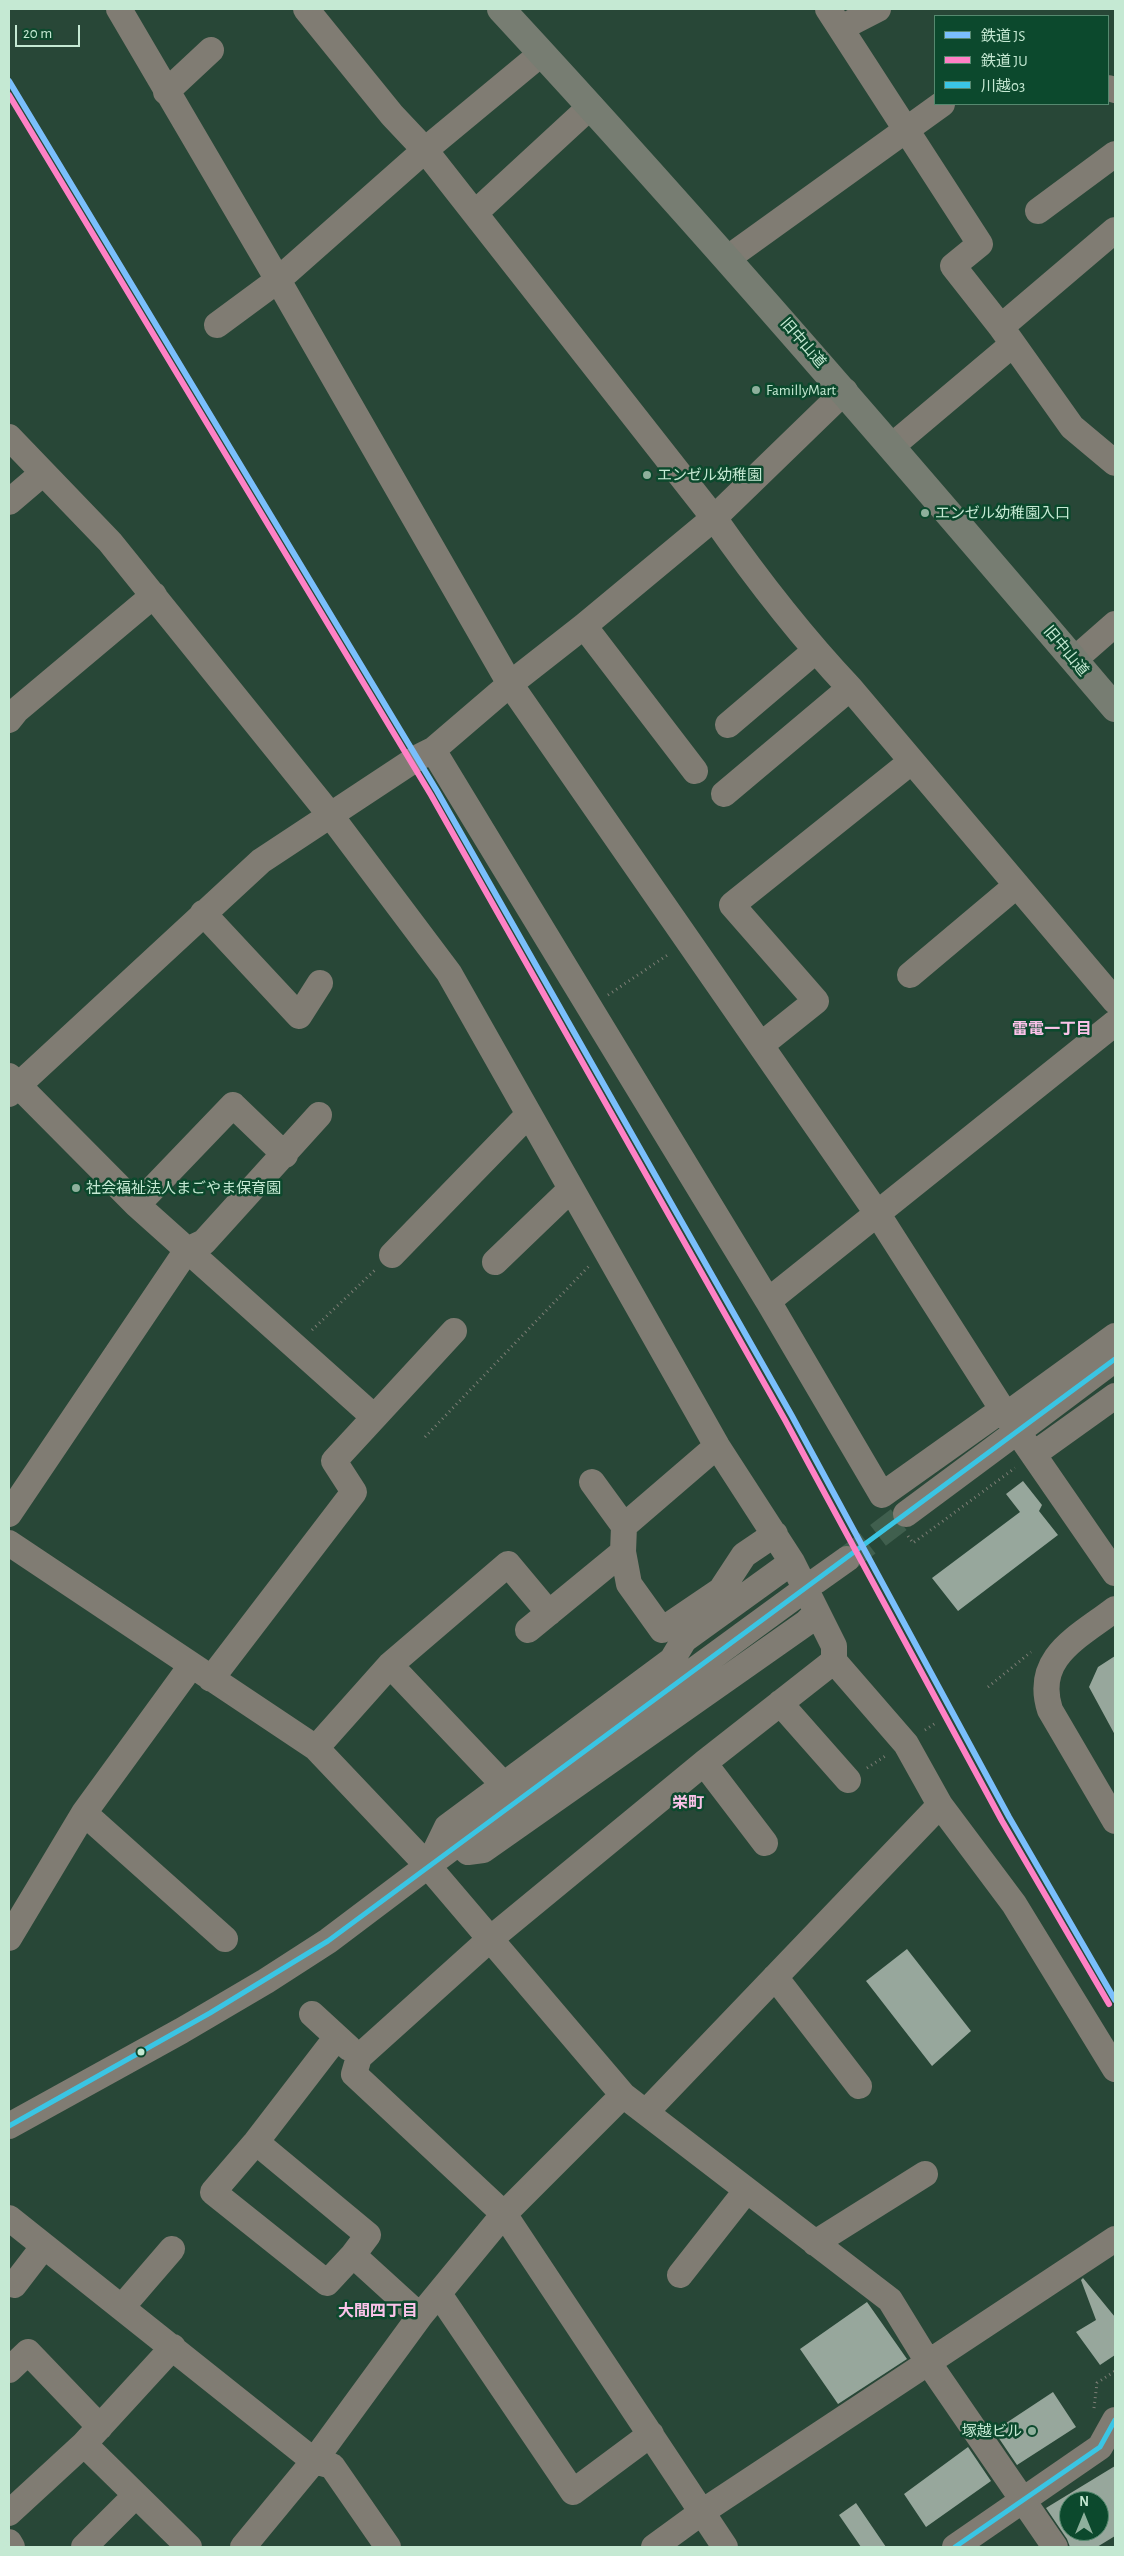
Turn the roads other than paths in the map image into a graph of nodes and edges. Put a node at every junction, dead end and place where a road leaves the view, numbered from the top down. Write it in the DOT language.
graph roads {
  1 [pos="119,9"];
  2 [pos="306,9"];
  3 [pos="501,9"];
  4 [pos="878,9"];
  5 [pos="834,18"];
  6 [pos="211,50"];
  7 [pos="542,53"];
  8 [pos="166,92"];
  9 [pos="941,105"];
  10 [pos="591,106"];
  11 [pos="906,130"];
  12 [pos="425,150"];
  13 [pos="1115,154"];
  14 [pos="1038,211"];
  15 [pos="475,213"];
  16 [pos="1115,230"];
  17 [pos="728,258"];
  18 [pos="278,280"];
  19 [pos="217,325"];
  20 [pos="1007,335"];
  21 [pos="845,391"];
  22 [pos="9,437"];
  23 [pos="892,446"];
  24 [pos="1115,463"];
  25 [pos="43,473"];
  26 [pos="9,502"];
  27 [pos="714,518"];
  28 [pos="154,595"];
  29 [pos="1115,624"];
  30 [pos="584,626"];
  31 [pos="815,651"];
  32 [pos="1074,660"];
  33 [pos="510,684"];
  34 [pos="850,688"];
  35 [pos="1115,708"];
  36 [pos="9,720"];
  37 [pos="728,725"];
  38 [pos="433,750"];
  39 [pos="912,761"];
  40 [pos="695,771"];
  41 [pos="724,794"];
  42 [pos="332,816"];
  43 [pos="1017,885"];
  44 [pos="203,913"];
  45 [pos="910,975"];
  46 [pos="320,983"];
  47 [pos="1113,995"];
  48 [pos="1115,1023"];
  49 [pos="761,1045"];
  50 [pos="12,1085"];
  51 [pos="529,1114"];
  52 [pos="319,1116"];
  53 [pos="285,1154"];
  54 [pos="571,1189"];
  55 [pos="137,1205"];
  56 [pos="877,1213"];
  57 [pos="187,1250"];
  58 [pos="392,1255"];
  59 [pos="495,1262"];
  60 [pos="768,1300"];
  61 [pos="454,1331"];
  62 [pos="1115,1336"];
  63 [pos="1115,1359"];
  64 [pos="1115,1396"];
  65 [pos="374,1416"];
  66 [pos="1012,1421"];
  67 [pos="717,1446"];
  68 [pos="1034,1454"];
  69 [pos="592,1482"];
  70 [pos="9,1514"];
  71 [pos="906,1514"];
  72 [pos="624,1526"];
  73 [pos="775,1534"];
  74 [pos="9,1543"];
  75 [pos="623,1552"];
  76 [pos="847,1559"];
  77 [pos="792,1562"];
  78 [pos="1115,1573"];
  79 [pos="1115,1609"];
  80 [pos="549,1613"];
  81 [pos="816,1613"];
  82 [pos="528,1630"];
  83 [pos="834,1661"];
  84 [pos="390,1665"];
  85 [pos="201,1672"];
  86 [pos="780,1703"];
  87 [pos="316,1748"];
  88 [pos="704,1763"];
  89 [pos="848,1780"];
  90 [pos="503,1784"];
  91 [pos="940,1805"];
  92 [pos="84,1813"];
  93 [pos="1115,1821"];
  94 [pos="458,1843"];
  95 [pos="765,1843"];
  96 [pos="428,1866"];
  97 [pos="12,1924"];
  98 [pos="225,1939"];
  99 [pos="489,1940"];
  100 [pos="775,1978"];
  101 [pos="312,2014"];
  102 [pos="336,2038"];
  103 [pos="359,2057"];
  104 [pos="1115,2069"];
  105 [pos="859,2086"];
  106 [pos="624,2094"];
  107 [pos="646,2112"];
  108 [pos="9,2126"];
  109 [pos="256,2142"];
  110 [pos="924,2174"];
  111 [pos="746,2191"];
  112 [pos="504,2214"];
  113 [pos="9,2218"];
  114 [pos="1115,2238"];
  115 [pos="815,2243"];
  116 [pos="44,2246"];
  117 [pos="172,2248"];
  118 [pos="354,2255"];
  119 [pos="680,2275"];
  120 [pos="14,2285"];
  121 [pos="439,2294"];
  122 [pos="122,2307"];
  123 [pos="420,2316"];
  124 [pos="173,2347"];
  125 [pos="928,2362"];
  126 [pos="9,2370"];
  127 [pos="1105,2415"];
  128 [pos="651,2434"];
  129 [pos="92,2436"];
  130 [pos="1108,2445"];
  131 [pos="314,2461"];
  132 [pos="136,2495"];
  133 [pos="1023,2500"];
  134 [pos="702,2512"];
  135 [pos="9,2513"];
  136 [pos="9,2542"];
  137 [pos="247,2546"];
  138 [pos="12,2547"];
  139 [pos="84,2547"];
  140 [pos="188,2547"];
  141 [pos="388,2547"];
  142 [pos="654,2547"];
  143 [pos="725,2547"];
  144 [pos="955,2547"];
  145 [pos="1055,2547"];
  1 -- 8 [label="street"];
  2 -- 12 [label="street"];
  3 -- 7 [label="main road, 旧中山道"];
  4 -- 5 [label="street"];
  5 -- 11 [label="street"];
  6 -- 8 [label="street"];
  7 -- 10 [label="main road, 旧中山道"];
  7 -- 12 [label="street"];
  8 -- 18 [label="street"];
  9 -- 11 [label="street"];
  10 -- 15 [label="street"];
  10 -- 17 [label="main road, 旧中山道"];
  11 -- 17 [label="street"];
  11 -- 20 [label="street"];
  12 -- 15 [label="street"];
  12 -- 18 [label="street"];
  13 -- 14 [label="street"];
  15 -- 27 [label="street"];
  16 -- 20 [label="street"];
  17 -- 21 [label="main road, 旧中山道"];
  18 -- 19 [label="street"];
  18 -- 33 [label="street"];
  20 -- 23 [label="street"];
  20 -- 24 [label="street"];
  21 -- 23 [label="main road, 旧中山道"];
  21 -- 27 [label="street"];
  22 -- 25 [label="street"];
  23 -- 32 [label="main road, 旧中山道"];
  25 -- 26 [label="street"];
  25 -- 28 [label="street"];
  27 -- 30 [label="street"];
  27 -- 31 [label="street"];
  28 -- 36 [label="street"];
  28 -- 42 [label="street"];
  29 -- 32 [label="street"];
  30 -- 33 [label="street"];
  30 -- 40 [label="street"];
  31 -- 34 [label="street"];
  31 -- 37 [label="street"];
  32 -- 35 [label="main road, 旧中山道"];
  33 -- 38 [label="street"];
  33 -- 49 [label="street"];
  34 -- 39 [label="street"];
  34 -- 41 [label="street"];
  38 -- 42 [label="street"];
  38 -- 60 [label="street"];
  39 -- 43 [label="street"];
  39 -- 49 [label="street"];
  42 -- 44 [label="street"];
  42 -- 51 [label="street"];
  43 -- 45 [label="street"];
  43 -- 47 [label="street"];
  44 -- 46 [label="street"];
  44 -- 50 [label="street"];
  48 -- 56 [label="street"];
  49 -- 56 [label="street"];
  50 -- 55 [label="street"];
  51 -- 54 [label="street"];
  51 -- 58 [label="street"];
  52 -- 53 [label="street"];
  53 -- 55 [label="street"];
  53 -- 57 [label="street"];
  54 -- 59 [label="street"];
  54 -- 67 [label="street"];
  55 -- 57 [label="street"];
  56 -- 60 [label="street"];
  56 -- 66 [label="street"];
  57 -- 65 [label="street"];
  57 -- 70 [label="street"];
  60 -- 66 [label="street"];
  61 -- 65 [label="street"];
  62 -- 66 [label="street"];
  63 -- 66 [label="street"];
  64 -- 68 [label="street"];
  65 -- 85 [label="street"];
  66 -- 68 [label="street"];
  66 -- 71 [label="street"];
  67 -- 72 [label="street"];
  67 -- 73 [label="street"];
  68 -- 78 [label="street"];
  69 -- 72 [label="street"];
  72 -- 75 [label="street"];
  73 -- 75 [label="street"];
  73 -- 77 [label="street"];
  74 -- 85 [label="street"];
  75 -- 80 [label="street"];
  76 -- 94 [label="street"];
  77 -- 81 [label="street"];
  77 -- 90 [label="street"];
  79 -- 93 [label="street"];
  80 -- 82 [label="street"];
  80 -- 84 [label="street"];
  81 -- 83 [label="street"];
  81 -- 94 [label="street"];
  83 -- 86 [label="street"];
  83 -- 91 [label="street"];
  84 -- 87 [label="street"];
  84 -- 90 [label="street"];
  85 -- 87 [label="street"];
  85 -- 92 [label="street"];
  86 -- 88 [label="street"];
  86 -- 89 [label="street"];
  87 -- 96 [label="street"];
  88 -- 95 [label="street"];
  88 -- 99 [label="street"];
  90 -- 96 [label="street"];
  91 -- 100 [label="street"];
  91 -- 104 [label="street"];
  92 -- 97 [label="street"];
  92 -- 98 [label="street"];
  94 -- 96 [label="street"];
  96 -- 99 [label="street"];
  96 -- 108 [label="street"];
  99 -- 103 [label="street"];
  99 -- 106 [label="street"];
  100 -- 105 [label="street"];
  100 -- 107 [label="street"];
  101 -- 102 [label="street"];
  102 -- 103 [label="street"];
  102 -- 109 [label="street"];
  103 -- 112 [label="street"];
  106 -- 107 [label="street"];
  106 -- 112 [label="street"];
  107 -- 111 [label="street"];
  109 -- 118 [label="street"];
  109 -- 118 [label="street"];
  110 -- 115 [label="street"];
  111 -- 115 [label="street"];
  111 -- 119 [label="street"];
  112 -- 121 [label="street"];
  112 -- 128 [label="street"];
  113 -- 116 [label="street"];
  114 -- 125 [label="street"];
  115 -- 125 [label="street"];
  116 -- 120 [label="street"];
  116 -- 122 [label="street"];
  117 -- 122 [label="street"];
  118 -- 123 [label="street"];
  121 -- 123 [label="street"];
  121 -- 128 [label="street"];
  122 -- 124 [label="street"];
  123 -- 131 [label="street"];
  124 -- 129 [label="street"];
  124 -- 131 [label="street"];
  125 -- 133 [label="street"];
  125 -- 134 [label="street"];
  126 -- 129 [label="street"];
  127 -- 130 [label="street"];
  128 -- 134 [label="street"];
  129 -- 132 [label="street"];
  129 -- 135 [label="street"];
  130 -- 133 [label="street"];
  131 -- 137 [label="street"];
  131 -- 141 [label="street"];
  132 -- 139 [label="street"];
  132 -- 140 [label="street"];
  133 -- 144 [label="street"];
  133 -- 145 [label="street"];
  134 -- 142 [label="street"];
  134 -- 143 [label="street"];
  136 -- 138 [label="street"];
}
